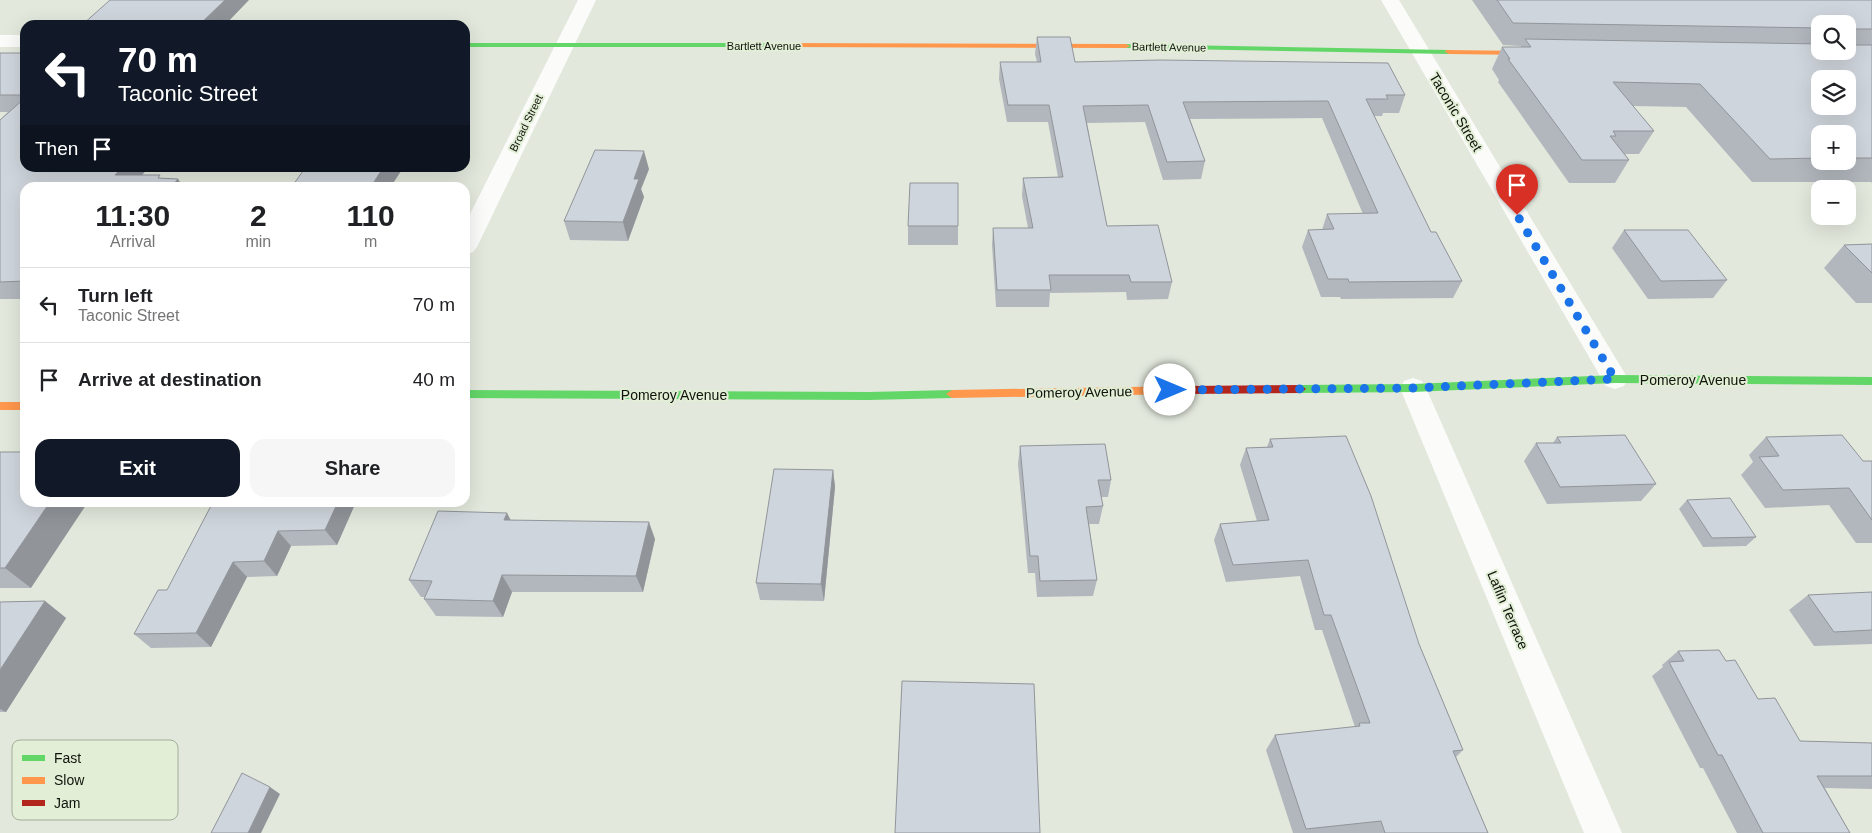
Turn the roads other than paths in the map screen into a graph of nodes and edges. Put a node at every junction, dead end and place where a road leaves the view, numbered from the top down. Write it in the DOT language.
graph roads {
  1 [pos="587,0"];
  2 [pos="1390,0"];
  3 [pos="0,41"];
  4 [pos="20,41"];
  5 [pos="470,45"];
  6 [pos="564,46"];
  7 [pos="1420,51"];
  8 [pos="1544,54"];
  9 [pos="470,237"];
  10 [pos="1615,379"];
  11 [pos="1872,381"];
  12 [pos="1413,388"];
  13 [pos="470,394"];
  14 [pos="0,406"];
  15 [pos="20,406"];
  16 [pos="1602,833"];
  1 -- 6 [label="street, Broad Street"];
  2 -- 7 [label="street, Taconic Street"];
  3 -- 4 [label="street"];
  5 -- 6 [label="street, Bartlett Avenue"];
  6 -- 7 [label="street, Bartlett Avenue"];
  6 -- 9 [label="street, Broad Street"];
  7 -- 8 [label="street, Bartlett Avenue"];
  7 -- 10 [label="street, Taconic Street"];
  10 -- 11 [label="street, Pomeroy Avenue"];
  10 -- 12 [label="street, Pomeroy Avenue"];
  12 -- 13 [label="street, Pomeroy Avenue"];
  12 -- 16 [label="street, Laflin Terrace"];
  14 -- 15 [label="street"];
}
